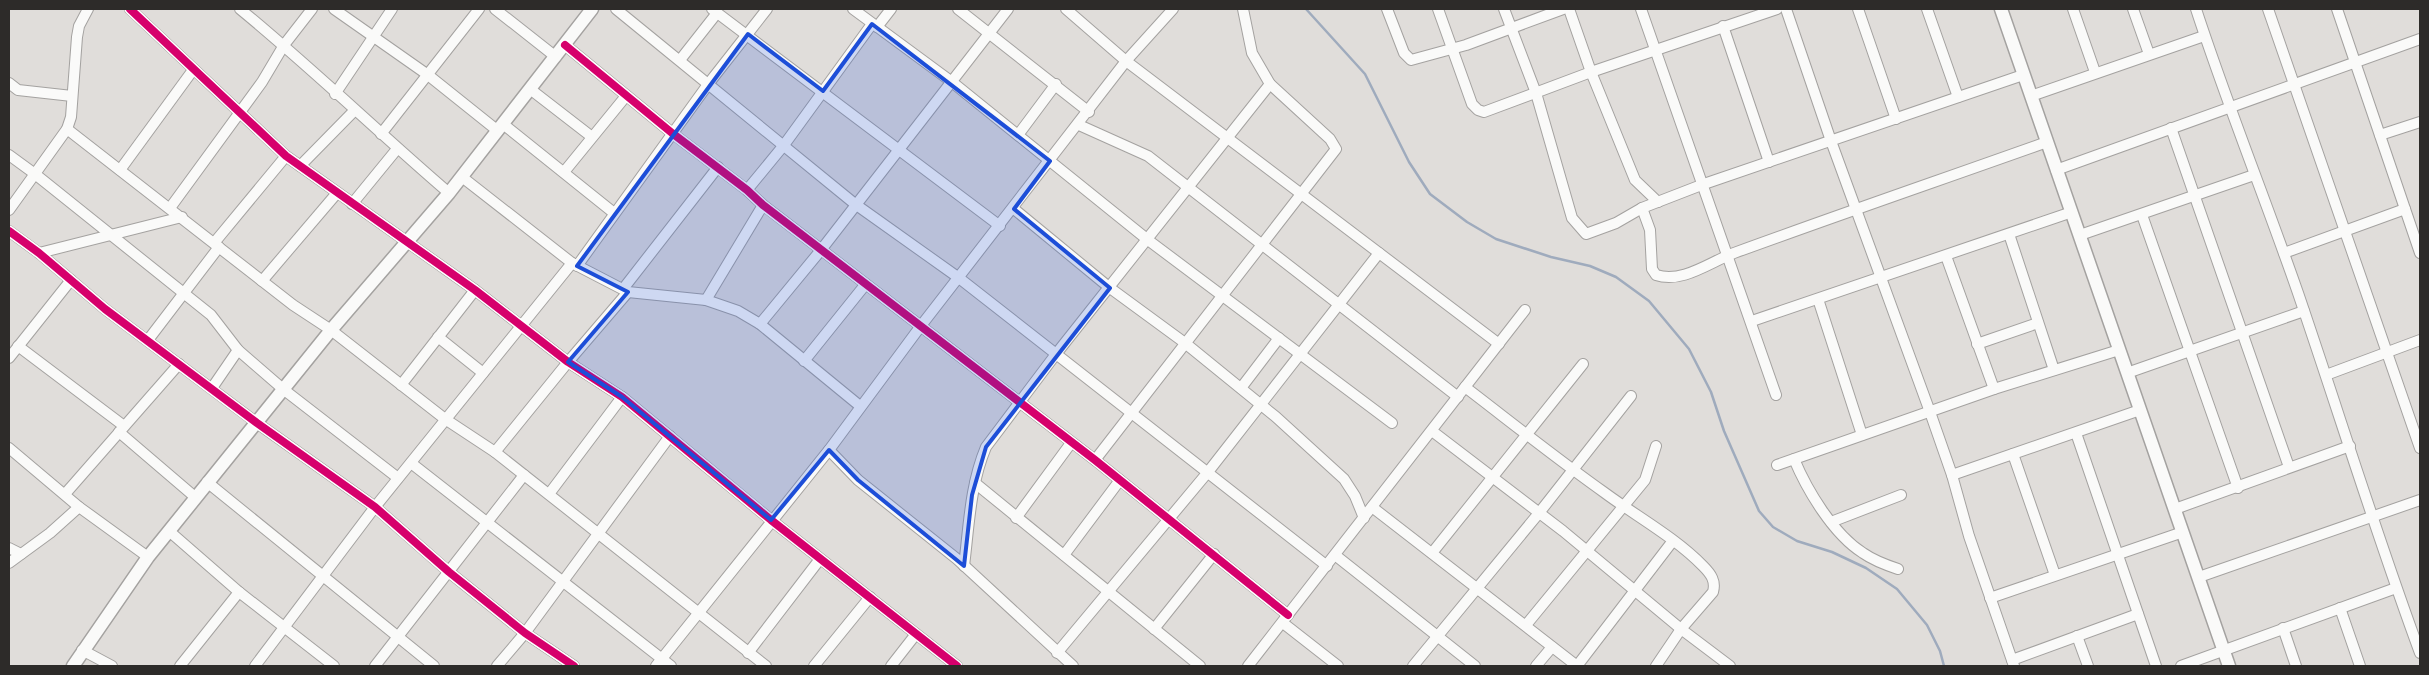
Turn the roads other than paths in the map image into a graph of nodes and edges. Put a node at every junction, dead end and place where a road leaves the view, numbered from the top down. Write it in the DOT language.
graph roads {
  1 [pos="88,9"];
  2 [pos="130,9"];
  3 [pos="240,9"];
  4 [pos="312,9"];
  5 [pos="334,9"];
  6 [pos="392,9"];
  7 [pos="479,9"];
  8 [pos="495,9"];
  9 [pos="616,9"];
  10 [pos="766,9"];
  11 [pos="853,9"];
  12 [pos="891,9"];
  13 [pos="958,9"];
  14 [pos="1008,9"];
  15 [pos="1066,9"];
  16 [pos="1173,9"];
  17 [pos="1243,9"];
  18 [pos="1387,9"];
  19 [pos="1438,9"];
  20 [pos="1504,9"];
  21 [pos="1563,9"];
  22 [pos="1569,9"];
  23 [pos="1641,9"];
  24 [pos="1778,9"];
  25 [pos="1786,9"];
  26 [pos="1858,9"];
  27 [pos="1927,9"];
  28 [pos="2001,9"];
  29 [pos="2073,9"];
  30 [pos="2133,9"];
  31 [pos="2196,9"];
  32 [pos="2268,9"];
  33 [pos="2336,9"];
  34 [pos="587,10"];
  35 [pos="714,11"];
  36 [pos="875,25"];
  37 [pos="1724,26"];
  38 [pos="1511,28"];
  39 [pos="989,33"];
  40 [pos="748,34"];
  41 [pos="2204,36"];
  42 [pos="372,37"];
  43 [pos="2420,39"];
  44 [pos="284,45"];
  45 [pos="565,45"];
  46 [pos="1453,47"];
  47 [pos="1656,50"];
  48 [pos="2148,54"];
  49 [pos="556,56"];
  50 [pos="680,60"];
  51 [pos="1126,61"];
  52 [pos="2354,62"];
  53 [pos="193,70"];
  54 [pos="1592,72"];
  55 [pos="2095,72"];
  56 [pos="428,75"];
  57 [pos="2023,75"];
  58 [pos="952,82"];
  59 [pos="9,83"];
  60 [pos="708,83"];
  61 [pos="2293,83"];
  62 [pos="1056,84"];
  63 [pos="1270,84"];
  64 [pos="530,89"];
  65 [pos="18,90"];
  66 [pos="823,91"];
  67 [pos="1536,93"];
  68 [pos="335,94"];
  69 [pos="9,96"];
  70 [pos="72,96"];
  71 [pos="626,96"];
  72 [pos="2031,96"];
  73 [pos="1958,97"];
  74 [pos="2230,107"];
  75 [pos="354,111"];
  76 [pos="238,112"];
  77 [pos="1089,112"];
  78 [pos="1896,119"];
  79 [pos="2420,122"];
  80 [pos="1079,125"];
  81 [pos="501,127"];
  82 [pos="2171,128"];
  83 [pos="67,129"];
  84 [pos="672,133"];
  85 [pos="381,134"];
  86 [pos="1018,135"];
  87 [pos="2380,135"];
  88 [pos="592,136"];
  89 [pos="1227,138"];
  90 [pos="1831,141"];
  91 [pos="2047,142"];
  92 [pos="784,145"];
  93 [pos="397,149"];
  94 [pos="897,151"];
  95 [pos="9,155"];
  96 [pos="286,156"];
  97 [pos="1050,161"];
  98 [pos="1769,162"];
  99 [pos="300,166"];
  100 [pos="718,167"];
  101 [pos="120,170"];
  102 [pos="2056,170"];
  103 [pos="564,172"];
  104 [pos="35,174"];
  105 [pos="2254,175"];
  106 [pos="462,177"];
  107 [pos="1704,184"];
  108 [pos="1188,188"];
  109 [pos="747,190"];
  110 [pos="1300,192"];
  111 [pos="337,193"];
  112 [pos="449,193"];
  113 [pos="2194,196"];
  114 [pos="1658,202"];
  115 [pos="352,204"];
  116 [pos="855,204"];
  117 [pos="763,205"];
  118 [pos="170,208"];
  119 [pos="1642,208"];
  120 [pos="1014,209"];
  121 [pos="1856,209"];
  122 [pos="2405,209"];
  123 [pos="9,210"];
  124 [pos="614,212"];
  125 [pos="2072,212"];
  126 [pos="2142,215"];
  127 [pos="182,217"];
  128 [pos="1000,226"];
  129 [pos="2345,230"];
  130 [pos="9,231"];
  131 [pos="2009,234"];
  132 [pos="2080,235"];
  133 [pos="113,236"];
  134 [pos="1148,240"];
  135 [pos="408,242"];
  136 [pos="1262,243"];
  137 [pos="216,245"];
  138 [pos="820,250"];
  139 [pos="2284,252"];
  140 [pos="2420,252"];
  141 [pos="40,253"];
  142 [pos="1379,253"];
  143 [pos="1728,256"];
  144 [pos="1946,256"];
  145 [pos="574,265"];
  146 [pos="959,278"];
  147 [pos="1881,278"];
  148 [pos="71,280"];
  149 [pos="262,281"];
  150 [pos="865,285"];
  151 [pos="1110,288"];
  152 [pos="475,290"];
  153 [pos="626,290"];
  154 [pos="184,294"];
  155 [pos="1221,294"];
  156 [pos="1818,299"];
  157 [pos="706,300"];
  158 [pos="1339,306"];
  159 [pos="1525,310"];
  160 [pos="2304,311"];
  161 [pos="1752,321"];
  162 [pos="2038,323"];
  163 [pos="760,324"];
  164 [pos="523,326"];
  165 [pos="920,327"];
  166 [pos="331,330"];
  167 [pos="2243,332"];
  168 [pos="438,337"];
  169 [pos="1279,338"];
  170 [pos="148,340"];
  171 [pos="2420,340"];
  172 [pos="1185,342"];
  173 [pos="1499,344"];
  174 [pos="1977,344"];
  175 [pos="18,346"];
  176 [pos="238,350"];
  177 [pos="2119,350"];
  178 [pos="2188,352"];
  179 [pos="2387,352"];
  180 [pos="1056,354"];
  181 [pos="1301,354"];
  182 [pos="9,358"];
  183 [pos="568,362"];
  184 [pos="804,362"];
  185 [pos="179,364"];
  186 [pos="1583,364"];
  187 [pos="2054,370"];
  188 [pos="483,373"];
  189 [pos="2127,373"];
  190 [pos="2326,375"];
  191 [pos="401,385"];
  192 [pos="1466,387"];
  193 [pos="212,388"];
  194 [pos="1241,388"];
  195 [pos="283,389"];
  196 [pos="1994,389"];
  197 [pos="1776,395"];
  198 [pos="1631,396"];
  199 [pos="622,397"];
  200 [pos="1458,397"];
  201 [pos="1019,403"];
  202 [pos="1261,405"];
  203 [pos="860,406"];
  204 [pos="2140,410"];
  205 [pos="1930,412"];
  206 [pos="1132,413"];
  207 [pos="445,419"];
  208 [pos="256,423"];
  209 [pos="1392,423"];
  210 [pos="121,429"];
  211 [pos="1432,430"];
  212 [pos="2076,433"];
  213 [pos="1526,434"];
  214 [pos="1862,435"];
  215 [pos="670,436"];
  216 [pos="1071,443"];
  217 [pos="1656,446"];
  218 [pos="2350,446"];
  219 [pos="9,448"];
  220 [pos="2420,448"];
  221 [pos="829,450"];
  222 [pos="495,452"];
  223 [pos="2014,454"];
  224 [pos="1794,459"];
  225 [pos="1095,460"];
  226 [pos="411,463"];
  227 [pos="1777,465"];
  228 [pos="2289,467"];
  229 [pos="1573,471"];
  230 [pos="1208,472"];
  231 [pos="524,475"];
  232 [pos="1952,475"];
  233 [pos="1492,476"];
  234 [pos="398,478"];
  235 [pos="1120,480"];
  236 [pos="207,482"];
  237 [pos="975,483"];
  238 [pos="2238,488"];
  239 [pos="65,494"];
  240 [pos="549,494"];
  241 [pos="1901,495"];
  242 [pos="195,497"];
  243 [pos="2420,500"];
  244 [pos="79,506"];
  245 [pos="375,507"];
  246 [pos="1372,507"];
  247 [pos="1623,507"];
  248 [pos="2175,509"];
  249 [pos="1539,513"];
  250 [pos="2373,516"];
  251 [pos="1016,518"];
  252 [pos="1364,518"];
  253 [pos="1170,519"];
  254 [pos="771,520"];
  255 [pos="486,522"];
  256 [pos="1831,522"];
  257 [pos="169,531"];
  258 [pos="2183,532"];
  259 [pos="598,534"];
  260 [pos="1672,542"];
  261 [pos="9,548"];
  262 [pos="1588,551"];
  263 [pos="1432,553"];
  264 [pos="21,554"];
  265 [pos="1214,554"];
  266 [pos="2117,554"];
  267 [pos="1064,555"];
  268 [pos="148,556"];
  269 [pos="1335,556"];
  270 [pos="820,559"];
  271 [pos="9,562"];
  272 [pos="964,566"];
  273 [pos="1327,566"];
  274 [pos="1898,569"];
  275 [pos="450,572"];
  276 [pos="322,574"];
  277 [pos="2055,575"];
  278 [pos="2198,577"];
  279 [pos="561,582"];
  280 [pos="1478,588"];
  281 [pos="2396,588"];
  282 [pos="1635,590"];
  283 [pos="1109,591"];
  284 [pos="239,592"];
  285 [pos="870,597"];
  286 [pos="1990,598"];
  287 [pos="2340,608"];
  288 [pos="697,613"];
  289 [pos="2138,614"];
  290 [pos="1286,619"];
  291 [pos="1526,625"];
  292 [pos="284,628"];
  293 [pos="2283,628"];
  294 [pos="1154,629"];
  295 [pos="1682,629"];
  296 [pos="525,633"];
  297 [pos="916,634"];
  298 [pos="1438,636"];
  299 [pos="2077,636"];
  300 [pos="396,638"];
  301 [pos="1552,647"];
  302 [pos="82,650"];
  303 [pos="2223,650"];
  304 [pos="748,653"];
  305 [pos="2420,653"];
  306 [pos="1057,654"];
  307 [pos="659,662"];
  308 [pos="2013,663"];
  309 [pos="73,666"];
  310 [pos="112,666"];
  311 [pos="180,666"];
  312 [pos="255,666"];
  313 [pos="334,666"];
  314 [pos="375,666"];
  315 [pos="434,666"];
  316 [pos="497,666"];
  317 [pos="574,666"];
  318 [pos="671,666"];
  319 [pos="766,666"];
  320 [pos="814,666"];
  321 [pos="892,666"];
  322 [pos="957,666"];
  323 [pos="1073,666"];
  324 [pos="1200,666"];
  325 [pos="1250,666"];
  326 [pos="1338,666"];
  327 [pos="1413,666"];
  328 [pos="1475,666"];
  329 [pos="1536,666"];
  330 [pos="1577,666"];
  331 [pos="1656,666"];
  332 [pos="1730,666"];
  333 [pos="2088,666"];
  334 [pos="2156,666"];
  335 [pos="2181,666"];
  336 [pos="2229,666"];
  337 [pos="2296,666"];
  338 [pos="2360,666"];
  1 -- 70 [label="street"];
  2 -- 53 [label="street"];
  3 -- 44 [label="street"];
  4 -- 44 [label="street"];
  5 -- 42 [label="street"];
  6 -- 42 [label="street"];
  7 -- 56 [label="street"];
  8 -- 49 [label="street"];
  9 -- 50 [label="street"];
  10 -- 40 [label="street"];
  11 -- 36 [label="street"];
  12 -- 36 [label="street"];
  13 -- 39 [label="street"];
  14 -- 39 [label="street"];
  15 -- 51 [label="street"];
  16 -- 51 [label="street"];
  17 -- 63 [label="street"];
  18 -- 46 [label="street"];
  19 -- 46 [label="street"];
  20 -- 38 [label="street"];
  21 -- 38 [label="street"];
  22 -- 54 [label="street"];
  23 -- 47 [label="street"];
  24 -- 37 [label="street"];
  25 -- 90 [label="street"];
  26 -- 78 [label="street"];
  27 -- 73 [label="street"];
  28 -- 57 [label="street"];
  29 -- 55 [label="street"];
  30 -- 48 [label="street"];
  31 -- 41 [label="street"];
  32 -- 61 [label="street"];
  33 -- 52 [label="street"];
  34 -- 45 [label="street"];
  35 -- 40 [label="street"];
  35 -- 50 [label="street"];
  36 -- 58 [label="street"];
  36 -- 66 [label="street"];
  37 -- 47 [label="street"];
  37 -- 98 [label="street"];
  38 -- 46 [label="street"];
  38 -- 67 [label="street"];
  39 -- 58 [label="street"];
  39 -- 62 [label="street"];
  40 -- 60 [label="street"];
  40 -- 66 [label="street"];
  41 -- 48 [label="street"];
  41 -- 74 [label="street"];
  42 -- 56 [label="street"];
  42 -- 68 [label="street"];
  43 -- 52 [label="street"];
  44 -- 68 [label="street"];
  44 -- 76 [label="street"];
  45 -- 49 [label="street"];
  45 -- 71 [label="street"];
  46 -- 67 [label="street"];
  47 -- 54 [label="street"];
  47 -- 107 [label="street"];
  48 -- 55 [label="street"];
  49 -- 64 [label="street"];
  50 -- 60 [label="street"];
  51 -- 77 [label="street"];
  51 -- 89 [label="street"];
  52 -- 61 [label="street"];
  52 -- 87 [label="street"];
  53 -- 76 [label="street"];
  53 -- 101 [label="street"];
  54 -- 67 [label="street"];
  54 -- 114 [label="street"];
  55 -- 72 [label="street"];
  56 -- 81 [label="street"];
  56 -- 85 [label="street"];
  57 -- 72 [label="street"];
  57 -- 73 [label="street"];
  58 -- 86 [label="street"];
  58 -- 94 [label="street"];
  59 -- 65 [label="street"];
  60 -- 84 [label="street"];
  60 -- 92 [label="street"];
  61 -- 74 [label="street"];
  61 -- 129 [label="street"];
  62 -- 77 [label="street"];
  62 -- 86 [label="street"];
  63 -- 89 [label="street"];
  63 -- 110 [label="street"];
  64 -- 81 [label="street"];
  64 -- 88 [label="street"];
  65 -- 69 [label="street"];
  65 -- 70 [label="street"];
  66 -- 92 [label="street"];
  66 -- 94 [label="street"];
  67 -- 119 [label="street"];
  68 -- 75 [label="street"];
  70 -- 83 [label="street"];
  71 -- 84 [label="street"];
  71 -- 88 [label="street"];
  72 -- 91 [label="street"];
  73 -- 78 [label="street"];
  74 -- 82 [label="street"];
  74 -- 105 [label="street"];
  75 -- 85 [label="street"];
  75 -- 99 [label="street"];
  76 -- 96 [label="street"];
  76 -- 118 [label="street"];
  77 -- 80 [label="street"];
  78 -- 90 [label="street"];
  79 -- 87 [label="street"];
  80 -- 97 [label="street"];
  80 -- 108 [label="street"];
  81 -- 103 [label="street"];
  81 -- 106 [label="street"];
  82 -- 102 [label="street"];
  82 -- 113 [label="street"];
  83 -- 101 [label="street"];
  83 -- 104 [label="street"];
  84 -- 100 [label="street"];
  84 -- 124 [label="street"];
  85 -- 93 [label="street"];
  86 -- 97 [label="street"];
  87 -- 122 [label="street"];
  88 -- 103 [label="street"];
  89 -- 108 [label="street"];
  89 -- 110 [label="street"];
  90 -- 98 [label="street"];
  90 -- 121 [label="street"];
  91 -- 102 [label="street"];
  91 -- 121 [label="street"];
  92 -- 109 [label="street"];
  92 -- 116 [label="street"];
  93 -- 112 [label="street"];
  93 -- 115 [label="street"];
  94 -- 116 [label="street"];
  94 -- 128 [label="street"];
  95 -- 104 [label="street"];
  96 -- 99 [label="street"];
  96 -- 137 [label="street"];
  97 -- 120 [label="street"];
  97 -- 134 [label="street"];
  98 -- 107 [label="street"];
  99 -- 111 [label="street"];
  100 -- 109 [label="street"];
  100 -- 153 [label="street"];
  101 -- 118 [label="street"];
  102 -- 125 [label="street"];
  103 -- 124 [label="street"];
  104 -- 123 [label="street"];
  104 -- 133 [label="street"];
  105 -- 113 [label="street"];
  105 -- 139 [label="street"];
  106 -- 112 [label="street"];
  106 -- 145 [label="street"];
  107 -- 114 [label="street"];
  107 -- 143 [label="street"];
  108 -- 134 [label="street"];
  108 -- 136 [label="street"];
  109 -- 117 [label="street"];
  110 -- 136 [label="street"];
  110 -- 142 [label="street"];
  111 -- 115 [label="street"];
  111 -- 149 [label="street"];
  112 -- 135 [label="street"];
  113 -- 126 [label="street"];
  113 -- 167 [label="street"];
  114 -- 119 [label="street"];
  115 -- 135 [label="street"];
  116 -- 138 [label="street"];
  116 -- 146 [label="street"];
  117 -- 138 [label="street"];
  117 -- 157 [label="street"];
  118 -- 127 [label="street"];
  119 -- 143 [label="street"];
  120 -- 128 [label="street"];
  120 -- 151 [label="street"];
  121 -- 143 [label="street"];
  121 -- 147 [label="street"];
  122 -- 129 [label="street"];
  122 -- 140 [label="street"];
  124 -- 145 [label="street"];
  125 -- 131 [label="street"];
  125 -- 132 [label="street"];
  126 -- 132 [label="street"];
  126 -- 178 [label="street"];
  127 -- 133 [label="street"];
  127 -- 137 [label="street"];
  128 -- 146 [label="street"];
  129 -- 139 [label="street"];
  129 -- 179 [label="street"];
  130 -- 141 [label="street"];
  131 -- 144 [label="street"];
  131 -- 162 [label="street"];
  132 -- 177 [label="street"];
  133 -- 141 [label="street"];
  133 -- 154 [label="street"];
  134 -- 151 [label="street"];
  134 -- 155 [label="street"];
  135 -- 152 [label="street"];
  135 -- 166 [label="street"];
  136 -- 155 [label="street"];
  136 -- 158 [label="street"];
  137 -- 149 [label="street"];
  137 -- 154 [label="street"];
  138 -- 150 [label="street"];
  138 -- 163 [label="street"];
  139 -- 160 [label="street"];
  141 -- 148 [label="street"];
  142 -- 158 [label="street"];
  142 -- 173 [label="street"];
  143 -- 161 [label="street"];
  144 -- 147 [label="street"];
  144 -- 174 [label="street"];
  145 -- 153 [label="street"];
  145 -- 164 [label="street"];
  146 -- 165 [label="street"];
  146 -- 180 [label="street"];
  147 -- 156 [label="street"];
  147 -- 205 [label="street"];
  148 -- 170 [label="street"];
  148 -- 175 [label="street"];
  149 -- 166 [label="street"];
  150 -- 165 [label="street"];
  150 -- 184 [label="street"];
  151 -- 172 [label="street"];
  151 -- 180 [label="street"];
  152 -- 164 [label="street"];
  152 -- 168 [label="street"];
  153 -- 157 [label="street"];
  153 -- 183 [label="street"];
  154 -- 170 [label="street"];
  154 -- 176 [label="street"];
  155 -- 169 [label="street"];
  155 -- 172 [label="street"];
  156 -- 161 [label="street"];
  156 -- 214 [label="street"];
  157 -- 163 [label="street"];
  158 -- 181 [label="street"];
  158 -- 200 [label="street"];
  159 -- 173 [label="street"];
  160 -- 167 [label="street"];
  160 -- 190 [label="street"];
  161 -- 197 [label="street"];
  162 -- 174 [label="street"];
  162 -- 187 [label="street"];
  163 -- 184 [label="street"];
  164 -- 183 [label="street"];
  164 -- 188 [label="street"];
  165 -- 201 [label="street"];
  165 -- 203 [label="street"];
  166 -- 191 [label="street"];
  166 -- 195 [label="street"];
  167 -- 178 [label="street"];
  167 -- 228 [label="street"];
  168 -- 188 [label="street"];
  168 -- 191 [label="street"];
  169 -- 181 [label="street"];
  169 -- 194 [label="street"];
  170 -- 185 [label="street"];
  171 -- 179 [label="street"];
  172 -- 194 [label="street"];
  172 -- 206 [label="street"];
  173 -- 192 [label="street"];
  174 -- 196 [label="street"];
  175 -- 182 [label="street"];
  175 -- 210 [label="street"];
  176 -- 193 [label="street"];
  176 -- 195 [label="street"];
  177 -- 187 [label="street"];
  177 -- 189 [label="street"];
  178 -- 189 [label="street"];
  178 -- 238 [label="street"];
  179 -- 190 [label="street"];
  179 -- 220 [label="street"];
  180 -- 201 [label="street"];
  180 -- 206 [label="street"];
  181 -- 202 [label="street"];
  181 -- 209 [label="street"];
  183 -- 199 [label="street"];
  183 -- 222 [label="street"];
  184 -- 203 [label="street"];
  185 -- 193 [label="street"];
  185 -- 210 [label="street"];
  186 -- 213 [label="street"];
  187 -- 196 [label="street"];
  188 -- 207 [label="street"];
  189 -- 204 [label="street"];
  190 -- 218 [label="street"];
  191 -- 207 [label="street"];
  192 -- 200 [label="street"];
  192 -- 213 [label="street"];
  193 -- 208 [label="street"];
  194 -- 202 [label="street"];
  195 -- 208 [label="street"];
  195 -- 234 [label="street"];
  196 -- 205 [label="street"];
  198 -- 229 [label="street"];
  199 -- 215 [label="street"];
  199 -- 240 [label="street"];
  200 -- 211 [label="street"];
  201 -- 216 [label="street"];
  201 -- 237 [label="street"];
  202 -- 230 [label="street"];
  202 -- 252 [label="street"];
  203 -- 221 [label="street"];
  204 -- 212 [label="street"];
  204 -- 248 [label="street"];
  205 -- 214 [label="street"];
  205 -- 232 [label="street"];
  206 -- 225 [label="street"];
  206 -- 230 [label="street"];
  207 -- 222 [label="street"];
  207 -- 226 [label="street"];
  208 -- 236 [label="street"];
  208 -- 245 [label="street"];
  210 -- 239 [label="street"];
  210 -- 242 [label="street"];
  211 -- 233 [label="street"];
  211 -- 246 [label="street"];
  212 -- 223 [label="street"];
  212 -- 266 [label="street"];
  213 -- 229 [label="street"];
  213 -- 233 [label="street"];
  214 -- 224 [label="street"];
  215 -- 254 [label="street"];
  215 -- 259 [label="street"];
  216 -- 225 [label="street"];
  216 -- 251 [label="street"];
  217 -- 247 [label="street"];
  218 -- 228 [label="street"];
  218 -- 250 [label="street"];
  219 -- 239 [label="street"];
  221 -- 254 [label="street"];
  221 -- 272 [label="street"];
  222 -- 231 [label="street"];
  223 -- 232 [label="street"];
  223 -- 277 [label="street"];
  224 -- 227 [label="street"];
  224 -- 256 [label="street"];
  225 -- 235 [label="street"];
  226 -- 234 [label="street"];
  226 -- 255 [label="street"];
  228 -- 238 [label="street"];
  229 -- 247 [label="street"];
  229 -- 249 [label="street"];
  230 -- 253 [label="street"];
  230 -- 273 [label="street"];
  231 -- 240 [label="street"];
  231 -- 255 [label="street"];
  232 -- 286 [label="street"];
  233 -- 249 [label="street"];
  233 -- 263 [label="street"];
  234 -- 245 [label="street"];
  235 -- 253 [label="street"];
  235 -- 267 [label="street"];
  236 -- 242 [label="street"];
  236 -- 276 [label="street"];
  237 -- 251 [label="street"];
  237 -- 272 [label="street"];
  238 -- 248 [label="street"];
  239 -- 244 [label="street"];
  240 -- 259 [label="street"];
  241 -- 256 [label="street"];
  242 -- 257 [label="street"];
  243 -- 250 [label="street"];
  244 -- 264 [label="street"];
  244 -- 268 [label="street"];
  245 -- 275 [label="street"];
  245 -- 276 [label="street"];
  246 -- 252 [label="street"];
  246 -- 263 [label="street"];
  247 -- 260 [label="street"];
  247 -- 262 [label="street"];
  248 -- 258 [label="street"];
  249 -- 262 [label="street"];
  249 -- 280 [label="street"];
  250 -- 278 [label="street"];
  250 -- 281 [label="street"];
  251 -- 267 [label="street"];
  252 -- 269 [label="street"];
  253 -- 265 [label="street"];
  253 -- 283 [label="street"];
  254 -- 270 [label="street"];
  254 -- 288 [label="street"];
  255 -- 275 [label="street"];
  255 -- 279 [label="street"];
  256 -- 274 [label="street"];
  257 -- 268 [label="street"];
  257 -- 284 [label="street"];
  258 -- 266 [label="street"];
  258 -- 278 [label="street"];
  259 -- 279 [label="street"];
  259 -- 288 [label="street"];
  260 -- 282 [label="street"];
  260 -- 295 [label="street"];
  261 -- 264 [label="street"];
  262 -- 282 [label="street"];
  262 -- 291 [label="street"];
  263 -- 280 [label="street"];
  264 -- 271 [label="street"];
  265 -- 290 [label="street"];
  265 -- 294 [label="street"];
  266 -- 277 [label="street"];
  266 -- 289 [label="street"];
  267 -- 283 [label="street"];
  268 -- 302 [label="street"];
  269 -- 273 [label="street"];
  269 -- 298 [label="street"];
  270 -- 285 [label="street"];
  270 -- 304 [label="street"];
  272 -- 306 [label="street"];
  273 -- 290 [label="street"];
  275 -- 296 [label="street"];
  275 -- 300 [label="street"];
  276 -- 292 [label="street"];
  276 -- 300 [label="street"];
  277 -- 286 [label="street"];
  278 -- 303 [label="street"];
  279 -- 296 [label="street"];
  279 -- 307 [label="street"];
  280 -- 291 [label="street"];
  280 -- 298 [label="street"];
  281 -- 287 [label="street"];
  281 -- 305 [label="street"];
  282 -- 295 [label="street"];
  282 -- 330 [label="street"];
  283 -- 294 [label="street"];
  283 -- 306 [label="street"];
  284 -- 292 [label="street"];
  284 -- 311 [label="street"];
  285 -- 297 [label="street"];
  285 -- 320 [label="street"];
  286 -- 308 [label="street"];
  287 -- 293 [label="street"];
  287 -- 338 [label="street"];
  288 -- 304 [label="street"];
  288 -- 307 [label="street"];
  289 -- 299 [label="street"];
  289 -- 334 [label="street"];
  290 -- 325 [label="street"];
  290 -- 326 [label="street"];
  291 -- 301 [label="street"];
  292 -- 312 [label="street"];
  292 -- 313 [label="street"];
  293 -- 303 [label="street"];
  293 -- 337 [label="street"];
  294 -- 324 [label="street"];
  295 -- 331 [label="street"];
  295 -- 332 [label="street"];
  296 -- 316 [label="street"];
  296 -- 317 [label="street"];
  297 -- 321 [label="street"];
  297 -- 322 [label="street"];
  298 -- 327 [label="street"];
  298 -- 328 [label="street"];
  299 -- 308 [label="street"];
  299 -- 333 [label="street"];
  300 -- 314 [label="street"];
  300 -- 315 [label="street"];
  301 -- 329 [label="street"];
  301 -- 330 [label="street"];
  302 -- 309 [label="street"];
  302 -- 310 [label="street"];
  303 -- 335 [label="street"];
  303 -- 336 [label="street"];
  304 -- 319 [label="street"];
  306 -- 323 [label="street"];
  307 -- 318 [label="street"];
}
